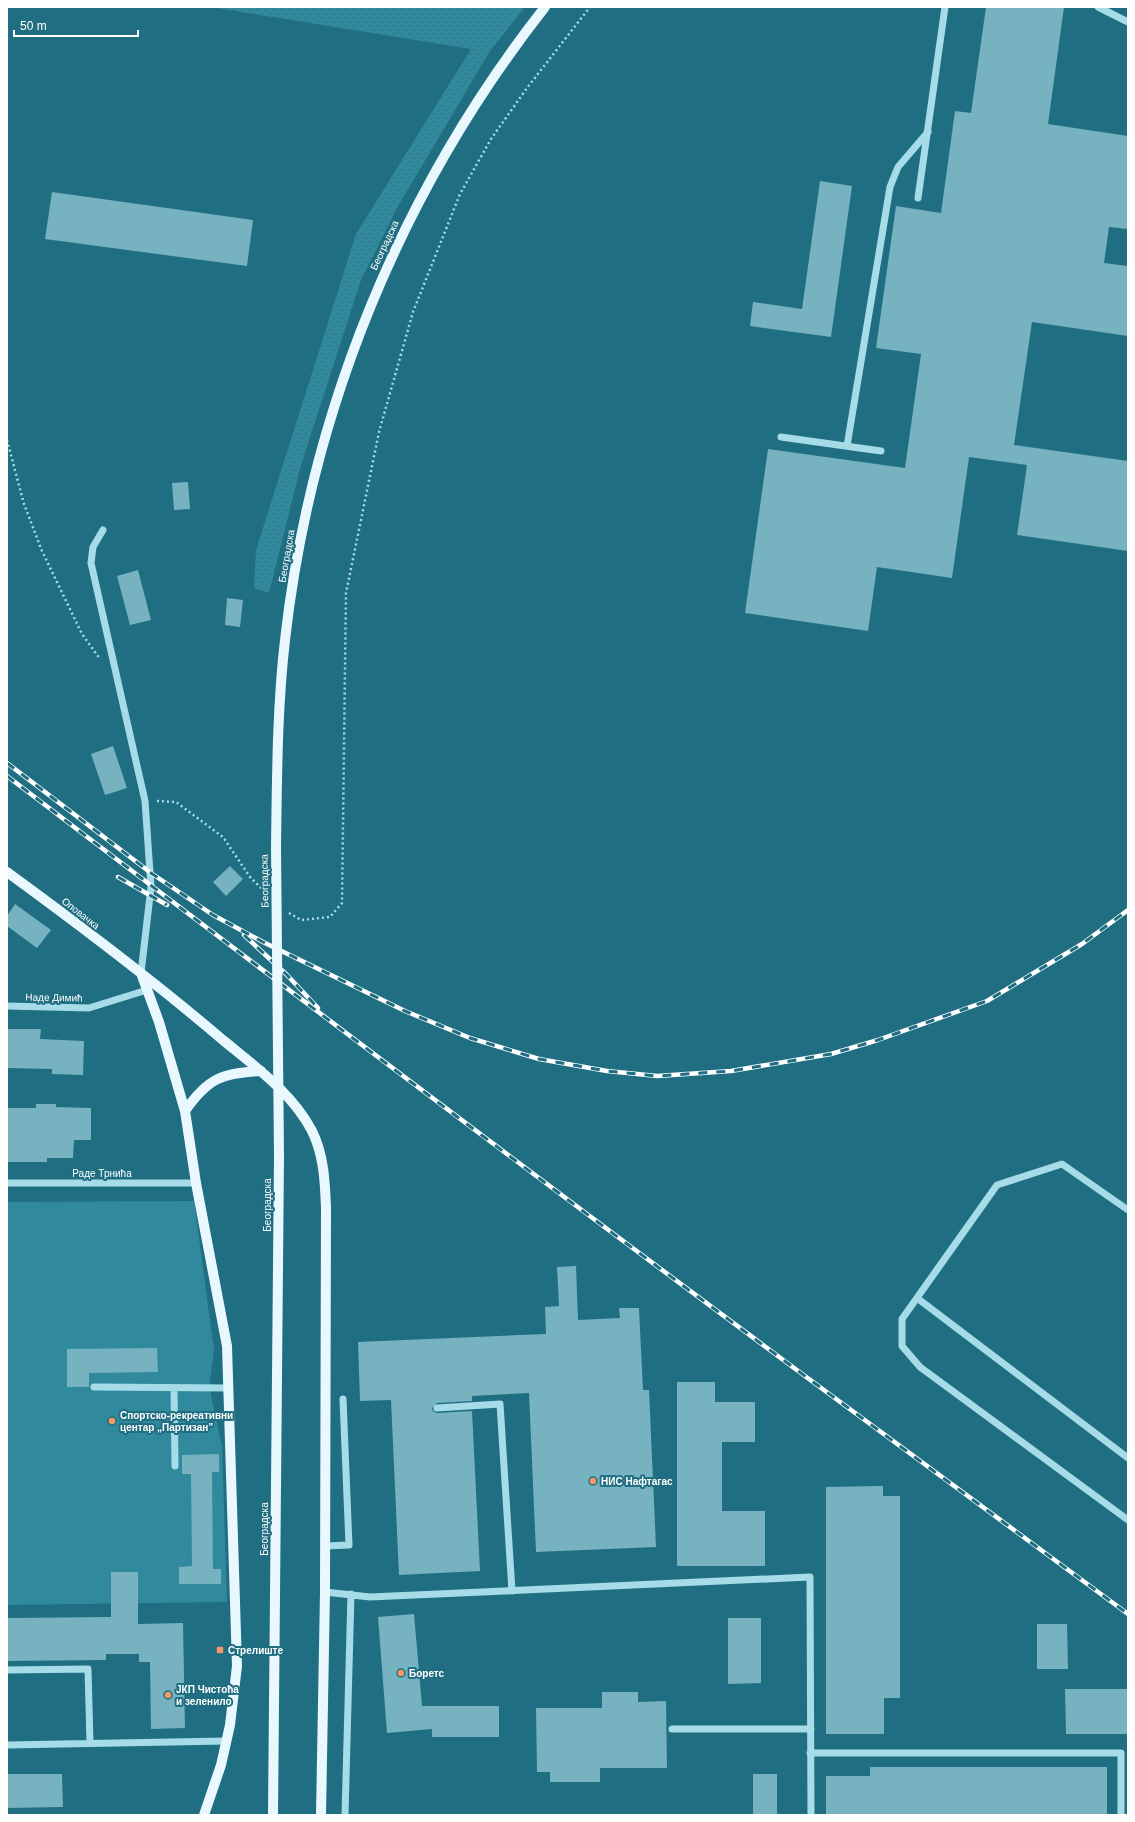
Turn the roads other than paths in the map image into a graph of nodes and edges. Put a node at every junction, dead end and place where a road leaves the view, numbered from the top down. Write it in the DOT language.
graph roads {
  1 [pos="544,7"];
  2 [pos="945,7"];
  3 [pos="1098,7"];
  4 [pos="1128,22"];
  5 [pos="928,132"];
  6 [pos="918,198"];
  7 [pos="780,437"];
  8 [pos="847,446"];
  9 [pos="881,451"];
  10 [pos="103,530"];
  11 [pos="7,872"];
  12 [pos="140,973"];
  13 [pos="146,990"];
  14 [pos="7,1006"];
  15 [pos="261,1071"];
  16 [pos="185,1111"];
  17 [pos="7,1183"];
  18 [pos="196,1183"];
  19 [pos="1128,1210"];
  20 [pos="917,1298"];
  21 [pos="94,1387"];
  22 [pos="174,1388"];
  23 [pos="228,1388"];
  24 [pos="343,1399"];
  25 [pos="437,1408"];
  26 [pos="1128,1458"];
  27 [pos="175,1466"];
  28 [pos="1128,1520"];
  29 [pos="325,1546"];
  30 [pos="512,1591"];
  31 [pos="325,1592"];
  32 [pos="351,1594"];
  33 [pos="7,1670"];
  34 [pos="672,1729"];
  35 [pos="811,1729"];
  36 [pos="226,1741"];
  37 [pos="90,1743"];
  38 [pos="7,1745"];
  39 [pos="810,1753"];
  40 [pos="204,1815"];
  41 [pos="273,1815"];
  42 [pos="321,1815"];
  43 [pos="345,1815"];
  44 [pos="810,1815"];
  45 [pos="1121,1815"];
  1 -- 41 [label="main road, Београдска, bridge"];
  2 -- 5 [label="street"];
  3 -- 4 [label="street"];
  5 -- 6 [label="street"];
  5 -- 8 [label="street"];
  7 -- 8 [label="street"];
  8 -- 9 [label="street"];
  10 -- 12 [label="street"];
  11 -- 12 [label="main road, Оповачка"];
  12 -- 13 [label="main road"];
  12 -- 15 [label="main road, Оповачка"];
  13 -- 14 [label="street, Наде Димић"];
  13 -- 16 [label="main road"];
  15 -- 16 [label="main road"];
  15 -- 29 [label="main road, Оповачка"];
  16 -- 18 [label="main road"];
  17 -- 18 [label="street, Раде Трнића"];
  18 -- 23 [label="main road"];
  19 -- 20 [label="street"];
  20 -- 26 [label="street"];
  20 -- 28 [label="street"];
  21 -- 22 [label="street"];
  22 -- 23 [label="street"];
  22 -- 27 [label="street"];
  23 -- 36 [label="main road"];
  24 -- 29 [label="street"];
  25 -- 30 [label="street"];
  29 -- 31 [label="main road, Оповачка"];
  30 -- 32 [label="street"];
  30 -- 35 [label="street"];
  31 -- 32 [label="street"];
  31 -- 42 [label="main road, Оповачка"];
  32 -- 43 [label="street"];
  33 -- 37 [label="street"];
  34 -- 35 [label="street"];
  35 -- 39 [label="street"];
  36 -- 37 [label="street"];
  36 -- 40 [label="main road"];
  37 -- 38 [label="street"];
  39 -- 44 [label="street"];
  39 -- 45 [label="street"];
}
